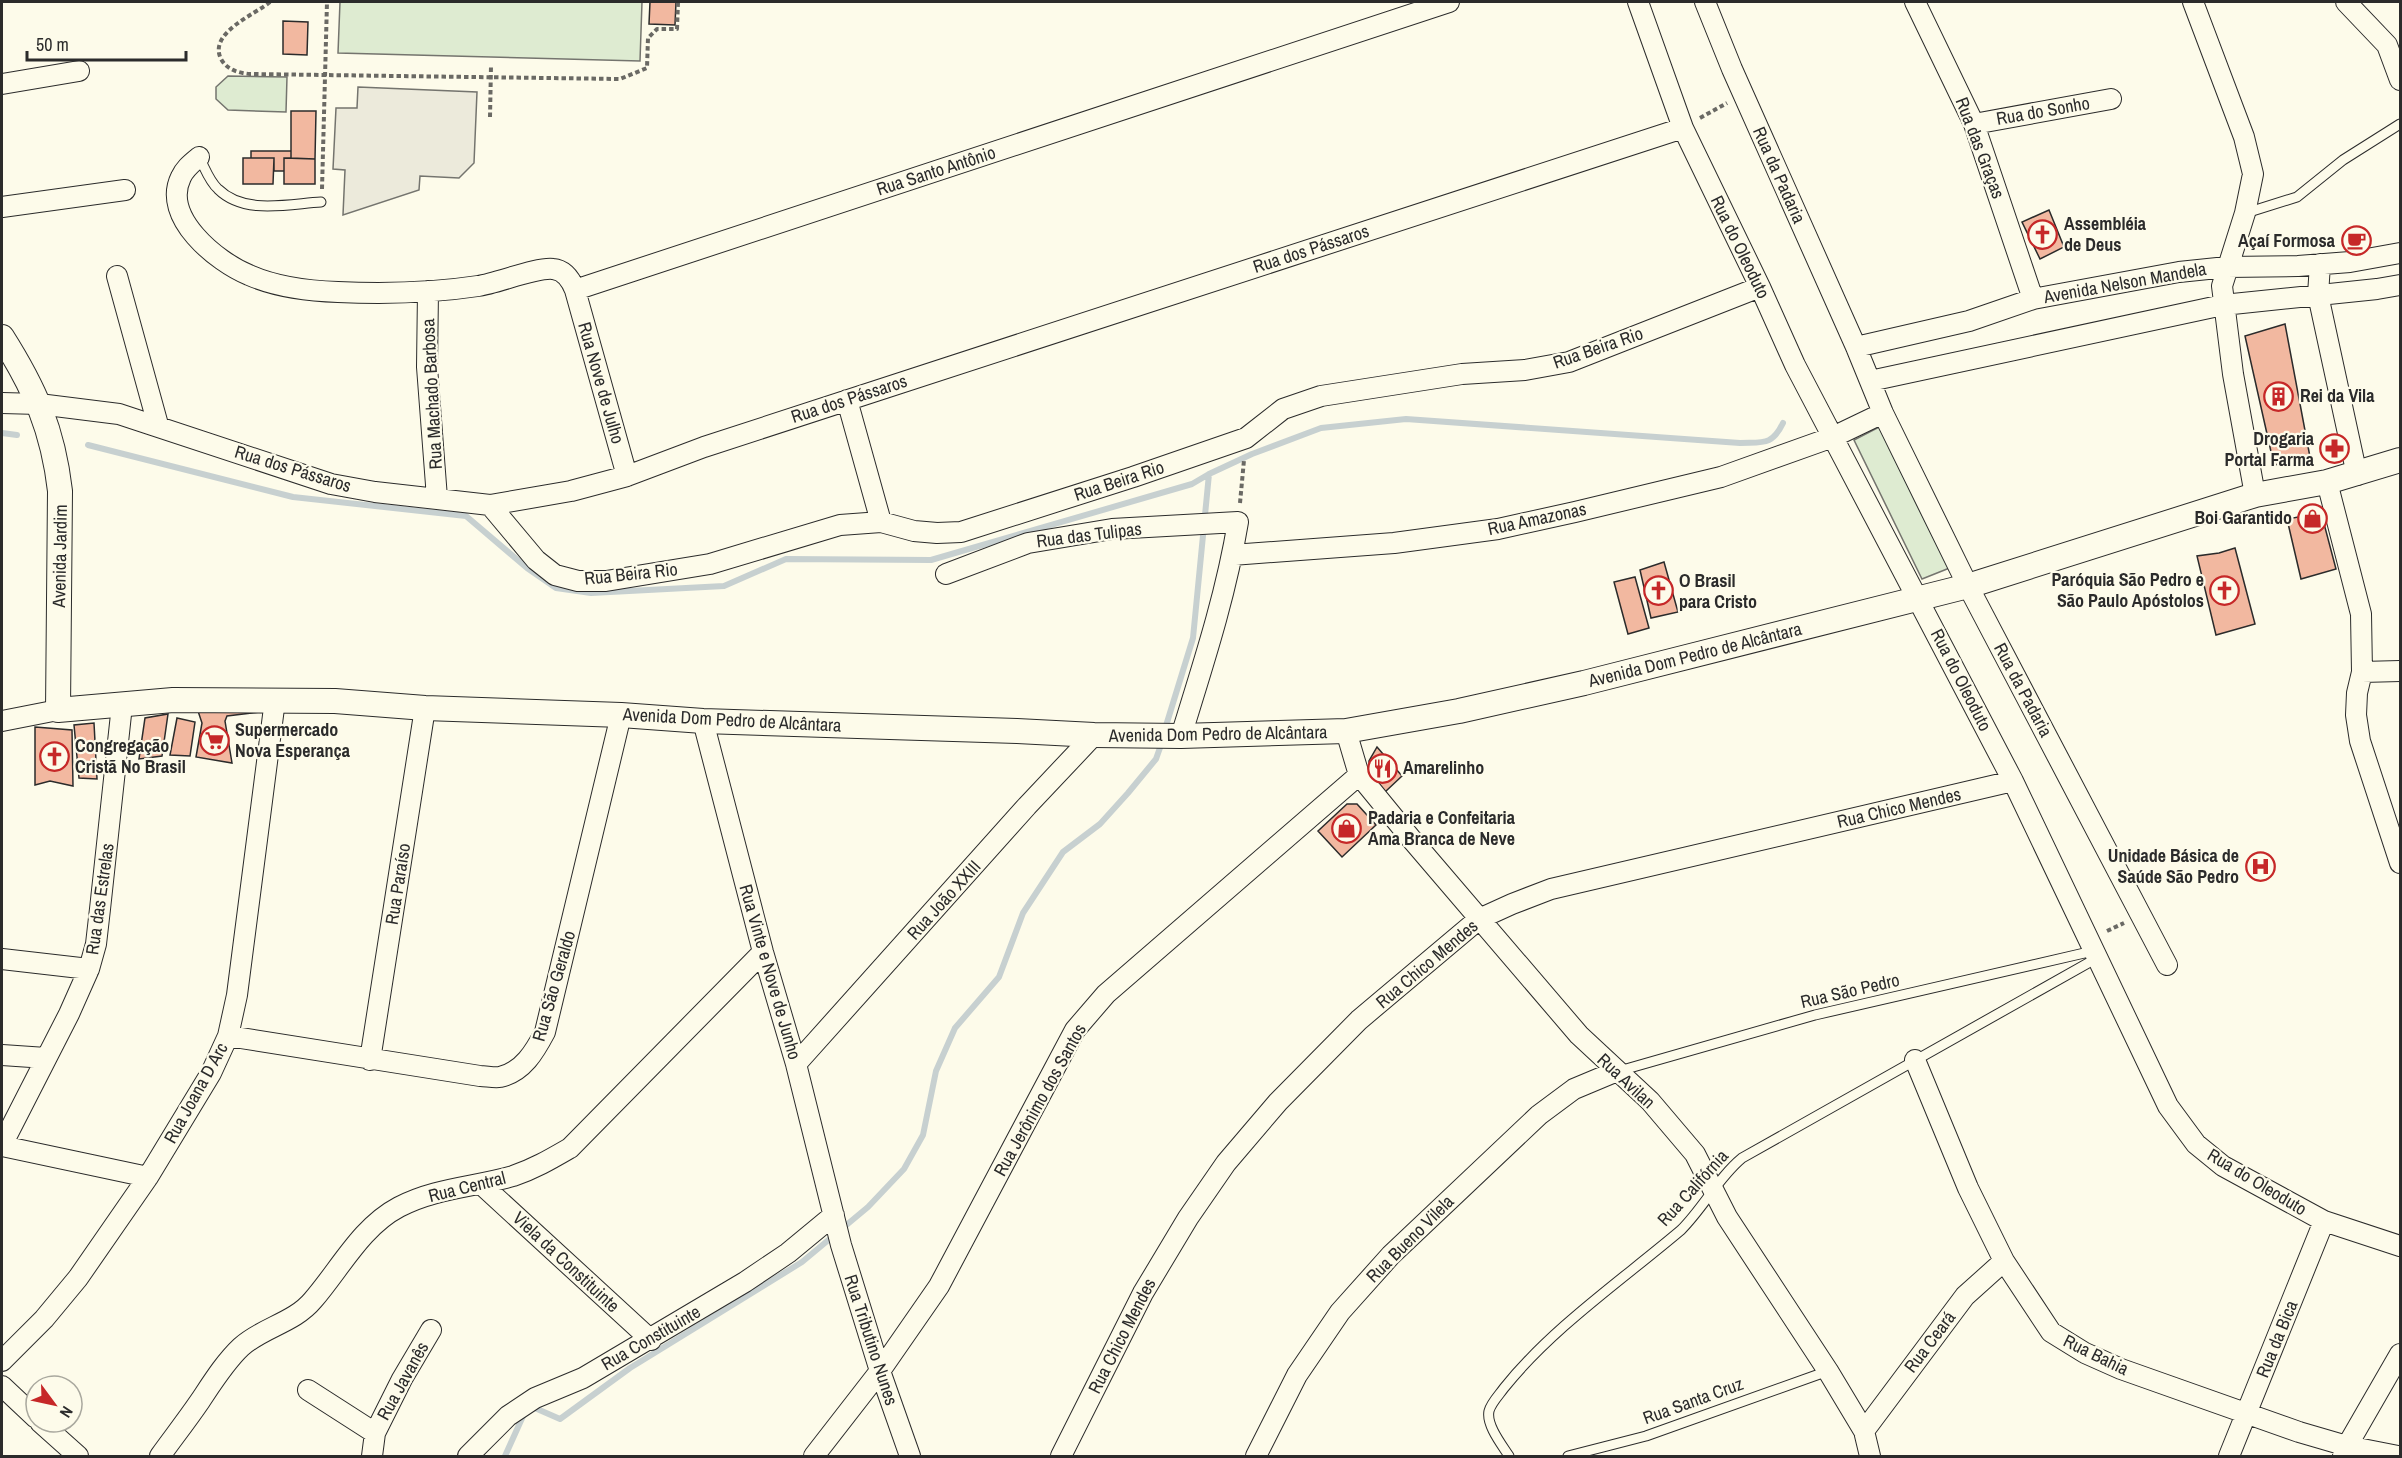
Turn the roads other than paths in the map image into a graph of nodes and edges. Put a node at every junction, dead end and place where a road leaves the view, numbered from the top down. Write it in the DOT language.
graph roads {
  1 [pos="1449,2"];
  2 [pos="1638,2"];
  3 [pos="1705,2"];
  4 [pos="1915,2"];
  5 [pos="2193,2"];
  6 [pos="2346,2"];
  7 [pos="79,71"];
  8 [pos="2400,80"];
  9 [pos="2,84"];
  10 [pos="2111,99"];
  11 [pos="1974,124"];
  12 [pos="2400,124"];
  13 [pos="1683,128"];
  14 [pos="199,157"];
  15 [pos="125,190"];
  16 [pos="321,202"];
  17 [pos="2,207"];
  18 [pos="2246,213"];
  19 [pos="2400,253"];
  20 [pos="2320,264"];
  21 [pos="2227,267"];
  22 [pos="117,276"];
  23 [pos="2400,285"];
  24 [pos="1760,287"];
  25 [pos="575,290"];
  26 [pos="428,291"];
  27 [pos="2318,295"];
  28 [pos="2033,299"];
  29 [pos="2223,305"];
  30 [pos="2,337"];
  31 [pos="1856,347"];
  32 [pos="1870,381"];
  33 [pos="847,400"];
  34 [pos="2,403"];
  35 [pos="39,404"];
  36 [pos="1883,413"];
  37 [pos="158,426"];
  38 [pos="1833,436"];
  39 [pos="2400,460"];
  40 [pos="2356,475"];
  41 [pos="627,476"];
  42 [pos="2327,482"];
  43 [pos="2255,495"];
  44 [pos="437,498"];
  45 [pos="490,505"];
  46 [pos="881,522"];
  47 [pos="1232,555"];
  48 [pos="946,574"];
  49 [pos="1968,586"];
  50 [pos="1918,598"];
  51 [pos="2400,671"];
  52 [pos="2362,672"];
  53 [pos="275,700"];
  54 [pos="122,705"];
  55 [pos="425,708"];
  56 [pos="58,710"];
  57 [pos="621,715"];
  58 [pos="2,721"];
  59 [pos="703,722"];
  60 [pos="1346,731"];
  61 [pos="1094,735"];
  62 [pos="1175,736"];
  63 [pos="1359,775"];
  64 [pos="2013,781"];
  65 [pos="2400,863"];
  66 [pos="1479,919"];
  67 [pos="2092,950"];
  68 [pos="763,952"];
  69 [pos="2,959"];
  70 [pos="2167,965"];
  71 [pos="89,969"];
  72 [pos="228,1036"];
  73 [pos="2,1055"];
  74 [pos="46,1058"];
  75 [pos="370,1060"];
  76 [pos="1915,1060"];
  77 [pos="796,1064"];
  78 [pos="1617,1071"];
  79 [pos="2,1146"];
  80 [pos="148,1177"];
  81 [pos="481,1184"];
  82 [pos="1713,1191"];
  83 [pos="835,1218"];
  84 [pos="2324,1221"];
  85 [pos="2400,1246"];
  86 [pos="2004,1261"];
  87 [pos="431,1330"];
  88 [pos="651,1340"];
  89 [pos="2400,1354"];
  90 [pos="2,1361"];
  91 [pos="880,1371"];
  92 [pos="1828,1371"];
  93 [pos="2,1386"];
  94 [pos="308,1390"];
  95 [pos="24,1407"];
  96 [pos="2247,1413"];
  97 [pos="1864,1431"];
  98 [pos="375,1433"];
  99 [pos="53,1434"];
  100 [pos="2345,1451"];
  101 [pos="78,1456"];
  102 [pos="160,1456"];
  103 [pos="372,1456"];
  104 [pos="468,1456"];
  105 [pos="814,1456"];
  106 [pos="910,1456"];
  107 [pos="1061,1456"];
  108 [pos="1256,1456"];
  109 [pos="1509,1456"];
  110 [pos="1568,1456"];
  111 [pos="1870,1456"];
  112 [pos="2229,1456"];
  113 [pos="2398,1456"];
  1 -- 25 [label="street, Rua Santo Antônio"];
  2 -- 13 [label="street, Rua do Oleoduto"];
  3 -- 31 [label="street, Rua da Padaria"];
  4 -- 11 [label="street, Rua das Graças"];
  5 -- 18 [label="street"];
  6 -- 8 [label="street"];
  7 -- 9 [label="street"];
  10 -- 11 [label="street, Rua do Sonho"];
  11 -- 28 [label="street, Rua das Graças"];
  12 -- 18 [label="lane"];
  13 -- 24 [label="street, Rua do Oleoduto"];
  13 -- 33 [label="street, Rua dos Pássaros"];
  14 -- 16 [label="lane"];
  14 -- 26 [label="street"];
  15 -- 17 [label="street"];
  18 -- 21 [label="street"];
  19 -- 20 [label="street, Avenida Nelson Mandela"];
  20 -- 21 [label="street, Avenida Nelson Mandela"];
  20 -- 27 [label="street"];
  21 -- 28 [label="street, Avenida Nelson Mandela"];
  21 -- 29 [label="street"];
  22 -- 37 [label="street"];
  23 -- 27 [label="street"];
  24 -- 38 [label="street, Rua do Oleoduto"];
  24 -- 46 [label="street, Rua Beira Rio"];
  25 -- 26 [label="street"];
  25 -- 41 [label="street, Rua Nove de Julho"];
  26 -- 44 [label="street, Rua Machado Barbosa"];
  27 -- 29 [label="street"];
  27 -- 40 [label="street"];
  28 -- 31 [label="street, Avenida Nelson Mandela"];
  29 -- 32 [label="street"];
  29 -- 43 [label="street"];
  30 -- 35 [label="street, Avenida Jardim"];
  31 -- 32 [label="street"];
  32 -- 36 [label="street"];
  33 -- 41 [label="street, Rua dos Pássaros"];
  33 -- 46 [label="street"];
  34 -- 35 [label="street, Rua dos Pássaros"];
  35 -- 37 [label="street, Rua dos Pássaros"];
  35 -- 56 [label="street, Avenida Jardim"];
  36 -- 38 [label="street, Rua Amazonas"];
  36 -- 49 [label="street, Rua da Padaria"];
  37 -- 44 [label="street, Rua dos Pássaros"];
  38 -- 47 [label="street, Rua Amazonas"];
  38 -- 50 [label="street, Rua do Oleoduto"];
  39 -- 40 [label="street, Avenida Dom Pedro de Alcântara"];
  40 -- 42 [label="street, Avenida Dom Pedro de Alcântara"];
  41 -- 45 [label="street, Rua dos Pássaros"];
  42 -- 43 [label="street, Avenida Dom Pedro de Alcântara"];
  42 -- 52 [label="street"];
  43 -- 49 [label="street, Avenida Dom Pedro de Alcântara"];
  44 -- 45 [label="street, Rua dos Pássaros"];
  45 -- 46 [label="street, Rua Beira Rio"];
  47 -- 48 [label="street, Rua das Tulipas"];
  47 -- 62 [label="street"];
  49 -- 50 [label="street, Avenida Dom Pedro de Alcântara"];
  49 -- 70 [label="street, Rua da Padaria"];
  50 -- 60 [label="street, Avenida Dom Pedro de Alcântara"];
  50 -- 64 [label="street, Rua do Oleoduto"];
  51 -- 52 [label="street"];
  52 -- 65 [label="street"];
  53 -- 54 [label="street, Avenida Dom Pedro de Alcântara"];
  53 -- 55 [label="street, Avenida Dom Pedro de Alcântara"];
  53 -- 72 [label="street, Rua Joana D Arc"];
  54 -- 56 [label="street, Avenida Dom Pedro de Alcântara"];
  54 -- 71 [label="street, Rua das Estrelas"];
  55 -- 57 [label="street, Avenida Dom Pedro de Alcântara"];
  55 -- 75 [label="street, Rua Paraíso"];
  56 -- 58 [label="street, Avenida Dom Pedro de Alcântara"];
  57 -- 59 [label="street, Avenida Dom Pedro de Alcântara"];
  57 -- 75 [label="street, Rua São Geraldo"];
  59 -- 61 [label="street, Avenida Dom Pedro de Alcântara"];
  59 -- 68 [label="street, Rua Vinte e Nove de Junho"];
  60 -- 62 [label="street, Avenida Dom Pedro de Alcântara"];
  60 -- 63 [label="street, Rua Avilan"];
  61 -- 62 [label="street, Avenida Dom Pedro de Alcântara"];
  61 -- 77 [label="street, Rua João XXIII"];
  63 -- 66 [label="street, Rua Avilan"];
  63 -- 91 [label="street, Rua Jerônimo dos Santos"];
  64 -- 66 [label="street, Rua Chico Mendes"];
  64 -- 67 [label="street, Rua do Oleoduto"];
  66 -- 78 [label="street, Rua Avilan"];
  66 -- 107 [label="street, Rua Chico Mendes"];
  67 -- 76 [label="lane, Rua Califórnia"];
  67 -- 78 [label="lane, Rua São Pedro"];
  67 -- 84 [label="street, Rua do Oleoduto"];
  68 -- 77 [label="street, Rua Vinte e Nove de Junho"];
  68 -- 81 [label="street, Rua Central"];
  69 -- 71 [label="street"];
  71 -- 74 [label="street, Rua das Estrelas"];
  72 -- 75 [label="street, Rua São Geraldo"];
  72 -- 80 [label="street, Rua Joana D Arc"];
  73 -- 74 [label="street"];
  74 -- 79 [label="street, Rua das Estrelas"];
  76 -- 82 [label="lane, Rua Califórnia"];
  76 -- 86 [label="street, Rua Bahia"];
  77 -- 83 [label="street, Rua Vinte e Nove de Junho"];
  78 -- 82 [label="street, Rua Avilan"];
  78 -- 108 [label="street, Rua Bueno Vilela"];
  79 -- 80 [label="street"];
  80 -- 90 [label="street, Rua Joana D Arc"];
  81 -- 88 [label="street, Viela da Constituinte"];
  81 -- 102 [label="street, Rua Central"];
  82 -- 92 [label="street, Rua Avilan"];
  82 -- 109 [label="lane, Rua Califórnia"];
  83 -- 88 [label="street, Rua Constituinte"];
  83 -- 91 [label="street, Rua Tributino Nunes"];
  84 -- 85 [label="street, Rua do Oleoduto"];
  84 -- 96 [label="street, Rua da Bica"];
  86 -- 96 [label="street, Rua Bahia"];
  86 -- 97 [label="street, Rua Ceará"];
  87 -- 98 [label="street, Rua Javanês"];
  88 -- 104 [label="street, Rua Constituinte"];
  89 -- 100 [label="street"];
  91 -- 105 [label="street, Rua Jerônimo dos Santos"];
  91 -- 106 [label="street, Rua Tributino Nunes"];
  92 -- 97 [label="street, Rua Avilan"];
  92 -- 110 [label="lane, Rua Santa Cruz"];
  93 -- 95 [label="street"];
  94 -- 98 [label="street, Rua Javanês"];
  96 -- 100 [label="street, Rua Bahia"];
  96 -- 112 [label="street, Rua da Bica"];
  97 -- 111 [label="street, Rua Avilan"];
  98 -- 103 [label="street, Rua Javanês"];
  99 -- 101 [label="street"];
  100 -- 113 [label="street, Rua Bahia"];
}
